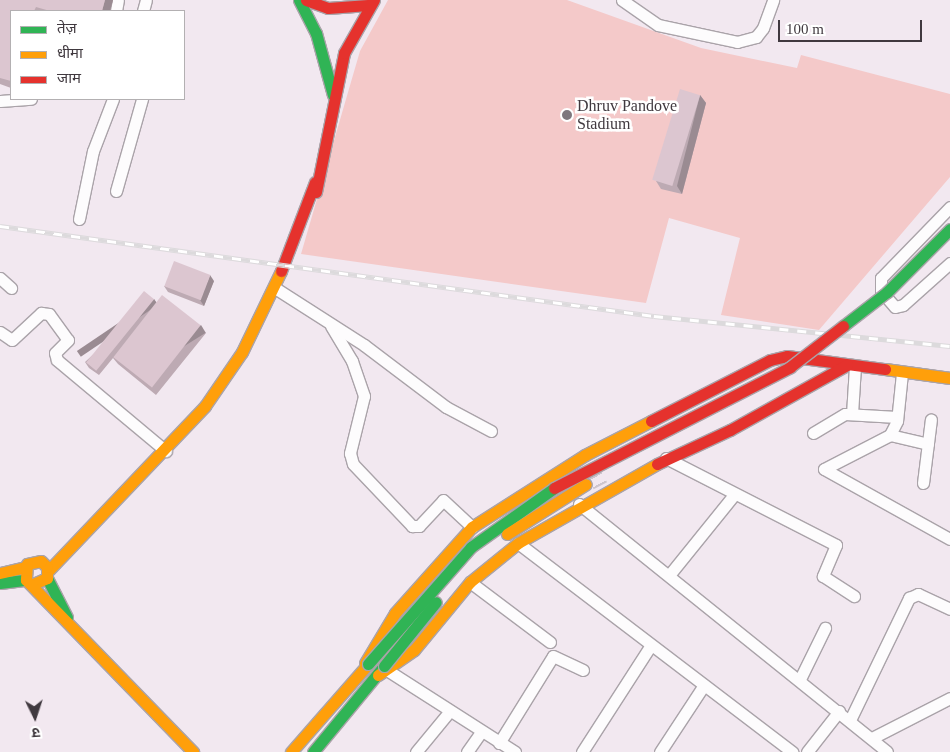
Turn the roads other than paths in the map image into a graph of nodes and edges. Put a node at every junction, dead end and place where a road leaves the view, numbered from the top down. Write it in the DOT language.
graph roads {
  1 [pos="299,0"];
  2 [pos="306,0"];
  3 [pos="622,0"];
  4 [pos="773,0"];
  5 [pos="371,3"];
  6 [pos="21,100"];
  7 [pos="113,100"];
  8 [pos="142,100"];
  9 [pos="334,101"];
  10 [pos="0,102"];
  11 [pos="116,191"];
  12 [pos="948,209"];
  13 [pos="80,220"];
  14 [pos="950,229"];
  15 [pos="950,233"];
  16 [pos="950,246"];
  17 [pos="950,263"];
  18 [pos="946,276"];
  19 [pos="0,279"];
  20 [pos="11,288"];
  21 [pos="278,290"];
  22 [pos="331,326"];
  23 [pos="0,332"];
  24 [pos="851,366"];
  25 [pos="902,373"];
  26 [pos="950,378"];
  27 [pos="852,414"];
  28 [pos="897,417"];
  29 [pos="931,418"];
  30 [pos="491,431"];
  31 [pos="813,432"];
  32 [pos="890,435"];
  33 [pos="928,444"];
  34 [pos="166,451"];
  35 [pos="666,458"];
  36 [pos="923,483"];
  37 [pos="733,496"];
  38 [pos="580,504"];
  39 [pos="472,527"];
  40 [pos="950,539"];
  41 [pos="518,543"];
  42 [pos="25,568"];
  43 [pos="46,570"];
  44 [pos="0,573"];
  45 [pos="670,574"];
  46 [pos="29,582"];
  47 [pos="470,582"];
  48 [pos="0,583"];
  49 [pos="854,596"];
  50 [pos="950,609"];
  51 [pos="824,628"];
  52 [pos="74,629"];
  53 [pos="550,642"];
  54 [pos="651,645"];
  55 [pos="364,668"];
  56 [pos="385,668"];
  57 [pos="584,670"];
  58 [pos="800,679"];
  59 [pos="704,685"];
  60 [pos="950,698"];
  61 [pos="839,710"];
  62 [pos="450,712"];
  63 [pos="850,720"];
  64 [pos="481,732"];
  65 [pos="872,738"];
  66 [pos="499,743"];
  67 [pos="194,751"];
  68 [pos="291,752"];
  69 [pos="313,752"];
  70 [pos="416,752"];
  71 [pos="467,752"];
  72 [pos="515,752"];
  73 [pos="582,752"];
  74 [pos="660,752"];
  75 [pos="792,752"];
  76 [pos="807,752"];
  77 [pos="887,752"];
  1 -- 9 [label="street"];
  2 -- 5 [label="street"];
  3 -- 4 [label="street"];
  5 -- 9 [label="street"];
  6 -- 10 [label="street"];
  7 -- 13 [label="street"];
  8 -- 11 [label="street"];
  9 -- 21 [label="street"];
  12 -- 15 [label="street"];
  12 -- 18 [label="street"];
  14 -- 55 [label="street, bridge"];
  16 -- 56 [label="street, bridge"];
  17 -- 18 [label="street"];
  19 -- 20 [label="street"];
  21 -- 22 [label="street"];
  21 -- 34 [label="street"];
  22 -- 30 [label="street"];
  22 -- 39 [label="street"];
  23 -- 34 [label="street"];
  24 -- 25 [label="street"];
  24 -- 27 [label="street"];
  24 -- 35 [label="street"];
  24 -- 39 [label="street"];
  25 -- 26 [label="street"];
  25 -- 28 [label="street"];
  27 -- 28 [label="street"];
  27 -- 31 [label="street"];
  28 -- 32 [label="street"];
  29 -- 33 [label="street"];
  32 -- 33 [label="street"];
  32 -- 40 [label="street"];
  33 -- 36 [label="street"];
  34 -- 43 [label="street"];
  35 -- 37 [label="street"];
  35 -- 38 [label="street"];
  37 -- 45 [label="street"];
  37 -- 49 [label="street"];
  38 -- 41 [label="street"];
  38 -- 45 [label="street"];
  39 -- 55 [label="street"];
  41 -- 47 [label="street"];
  41 -- 54 [label="street"];
  42 -- 43 [label="street"];
  42 -- 44 [label="street"];
  42 -- 46 [label="street"];
  43 -- 46 [label="street"];
  43 -- 52 [label="street"];
  45 -- 58 [label="street"];
  46 -- 48 [label="street"];
  46 -- 52 [label="street"];
  47 -- 53 [label="street"];
  47 -- 56 [label="street"];
  50 -- 63 [label="street"];
  51 -- 58 [label="street"];
  52 -- 67 [label="street"];
  54 -- 59 [label="street"];
  54 -- 73 [label="street"];
  55 -- 68 [label="street"];
  56 -- 62 [label="street"];
  56 -- 69 [label="street"];
  57 -- 66 [label="street"];
  58 -- 61 [label="street"];
  59 -- 74 [label="street"];
  59 -- 75 [label="street"];
  60 -- 65 [label="street"];
  61 -- 63 [label="street"];
  61 -- 76 [label="street"];
  62 -- 64 [label="street"];
  62 -- 70 [label="street"];
  63 -- 65 [label="street"];
  64 -- 66 [label="street"];
  64 -- 71 [label="street"];
  65 -- 77 [label="street"];
  66 -- 72 [label="street"];
}
